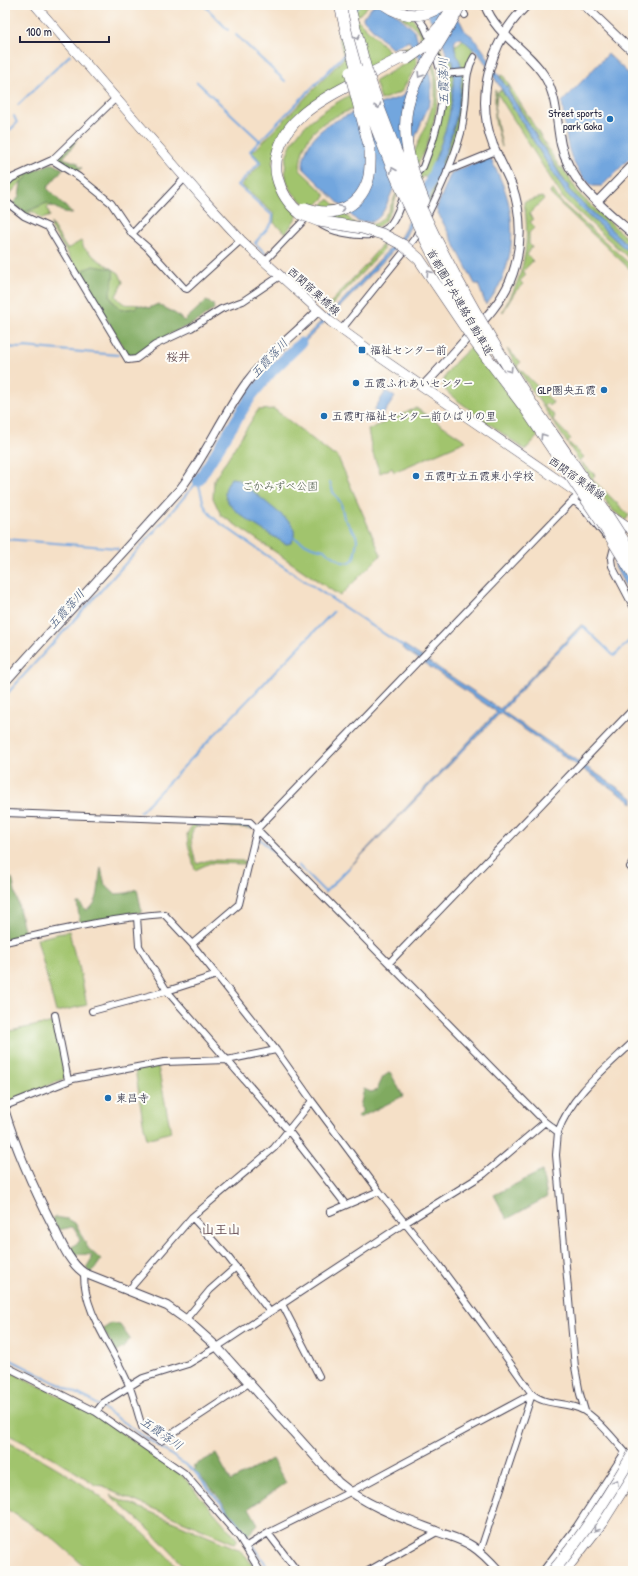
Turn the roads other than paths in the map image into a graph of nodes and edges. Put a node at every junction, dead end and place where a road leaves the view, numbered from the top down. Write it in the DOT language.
graph roads {
  1 [pos="35,5"];
  2 [pos="334,5"];
  3 [pos="340,5"];
  4 [pos="349,5"];
  5 [pos="385,5"];
  6 [pos="409,5"];
  7 [pos="442,5"];
  8 [pos="454,5"];
  9 [pos="485,5"];
  10 [pos="527,5"];
  11 [pos="584,5"];
  12 [pos="461,7"];
  13 [pos="504,33"];
  14 [pos="633,52"];
  15 [pos="474,57"];
  16 [pos="406,58"];
  17 [pos="468,72"];
  18 [pos="442,74"];
  19 [pos="116,98"];
  20 [pos="496,151"];
  21 [pos="52,160"];
  22 [pos="633,165"];
  23 [pos="447,171"];
  24 [pos="185,178"];
  25 [pos="5,185"];
  26 [pos="5,201"];
  27 [pos="597,202"];
  28 [pos="303,211"];
  29 [pos="132,234"];
  30 [pos="633,234"];
  31 [pos="241,240"];
  32 [pos="264,262"];
  33 [pos="280,276"];
  34 [pos="455,276"];
  35 [pos="319,312"];
  36 [pos="341,330"];
  37 [pos="423,386"];
  38 [pos="525,408"];
  39 [pos="576,497"];
  40 [pos="633,531"];
  41 [pos="616,540"];
  42 [pos="633,543"];
  43 [pos="633,556"];
  44 [pos="633,574"];
  45 [pos="633,606"];
  46 [pos="5,682"];
  47 [pos="633,709"];
  48 [pos="5,813"];
  49 [pos="257,829"];
  50 [pos="633,862"];
  51 [pos="633,870"];
  52 [pos="137,917"];
  53 [pos="5,942"];
  54 [pos="192,944"];
  55 [pos="389,963"];
  56 [pos="217,975"];
  57 [pos="167,991"];
  58 [pos="92,1011"];
  59 [pos="55,1015"];
  60 [pos="633,1042"];
  61 [pos="276,1050"];
  62 [pos="226,1060"];
  63 [pos="68,1080"];
  64 [pos="312,1101"];
  65 [pos="5,1106"];
  66 [pos="5,1112"];
  67 [pos="545,1122"];
  68 [pos="288,1130"];
  69 [pos="558,1132"];
  70 [pos="379,1191"];
  71 [pos="346,1205"];
  72 [pos="330,1212"];
  73 [pos="192,1217"];
  74 [pos="405,1223"];
  75 [pos="236,1267"];
  76 [pos="84,1273"];
  77 [pos="128,1291"];
  78 [pos="282,1304"];
  79 [pos="270,1312"];
  80 [pos="186,1319"];
  81 [pos="217,1347"];
  82 [pos="5,1366"];
  83 [pos="319,1376"];
  84 [pos="249,1383"];
  85 [pos="130,1387"];
  86 [pos="532,1394"];
  87 [pos="97,1411"];
  88 [pos="585,1411"];
  89 [pos="629,1453"];
  90 [pos="633,1460"];
  91 [pos="633,1473"];
  92 [pos="350,1492"];
  93 [pos="437,1532"];
  94 [pos="268,1533"];
  95 [pos="246,1546"];
  96 [pos="480,1552"];
  97 [pos="260,1571"];
  98 [pos="297,1571"];
  99 [pos="368,1571"];
  100 [pos="499,1571"];
  101 [pos="543,1571"];
  102 [pos="553,1571"];
  103 [pos="564,1571"];
  1 -- 19 [label="main road, 西関宿栗橋線"];
  28 -- 2 [label="highway, one-way, bridge"];
  38 -- 3 [label="highway, 首都圏中央連絡自動車道, one-way, bridge"];
  4 -- 34 [label="highway, 首都圏中央連絡自動車道, one-way, bridge"];
  5 -- 7 [label="highway, bridge"];
  6 -- 18 [label="street"];
  8 -- 16 [label="highway, bridge"];
  9 -- 13 [label="street"];
  10 -- 13 [label="street"];
  11 -- 14 [label="street"];
  12 -- 16 [label="highway, bridge"];
  12 -- 34 [label="highway, one-way, bridge"];
  13 -- 20 [label="street"];
  13 -- 27 [label="street"];
  15 -- 17 [label="street"];
  16 -- 28 [label="highway"];
  17 -- 18 [label="street"];
  17 -- 23 [label="street"];
  18 -- 32 [label="street"];
  19 -- 21 [label="street"];
  19 -- 24 [label="main road, 西関宿栗橋線"];
  20 -- 23 [label="street"];
  20 -- 37 [label="street"];
  21 -- 25 [label="street"];
  21 -- 29 [label="street"];
  22 -- 27 [label="street"];
  23 -- 36 [label="street"];
  24 -- 29 [label="street"];
  24 -- 31 [label="main road, 西関宿栗橋線"];
  26 -- 33 [label="street"];
  27 -- 30 [label="street"];
  38 -- 28 [label="highway, one-way, bridge"];
  29 -- 31 [label="street"];
  31 -- 32 [label="main road, 西関宿栗橋線"];
  32 -- 33 [label="main road, 西関宿栗橋線"];
  33 -- 35 [label="main road, 西関宿栗橋線"];
  34 -- 43 [label="highway, 首都圏中央連絡自動車道, one-way, bridge"];
  35 -- 36 [label="main road, 西関宿栗橋線"];
  35 -- 46 [label="street"];
  36 -- 37 [label="main road, 西関宿栗橋線"];
  37 -- 39 [label="main road, 西関宿栗橋線"];
  44 -- 38 [label="highway, 首都圏中央連絡自動車道, one-way, bridge"];
  39 -- 40 [label="main road, 西関宿栗橋線"];
  39 -- 41 [label="street"];
  39 -- 49 [label="street"];
  41 -- 42 [label="street"];
  41 -- 45 [label="street"];
  47 -- 55 [label="street"];
  48 -- 49 [label="street"];
  49 -- 54 [label="street"];
  49 -- 55 [label="street"];
  50 -- 51 [label="street"];
  52 -- 53 [label="street"];
  52 -- 54 [label="street"];
  52 -- 57 [label="street"];
  54 -- 56 [label="street"];
  55 -- 67 [label="street"];
  56 -- 57 [label="street"];
  56 -- 61 [label="street"];
  57 -- 58 [label="street"];
  57 -- 62 [label="street"];
  59 -- 63 [label="street"];
  60 -- 69 [label="street"];
  61 -- 62 [label="street"];
  61 -- 64 [label="street"];
  62 -- 63 [label="street"];
  62 -- 68 [label="street"];
  63 -- 65 [label="street"];
  64 -- 68 [label="street"];
  64 -- 70 [label="street"];
  66 -- 76 [label="street"];
  67 -- 69 [label="street"];
  67 -- 74 [label="street"];
  68 -- 71 [label="street"];
  68 -- 73 [label="street"];
  69 -- 88 [label="street"];
  70 -- 71 [label="street"];
  70 -- 74 [label="street"];
  71 -- 72 [label="street"];
  73 -- 75 [label="street"];
  73 -- 77 [label="street"];
  74 -- 78 [label="street"];
  74 -- 86 [label="street"];
  75 -- 79 [label="street"];
  75 -- 80 [label="street"];
  76 -- 77 [label="street"];
  76 -- 85 [label="street"];
  77 -- 80 [label="street"];
  78 -- 79 [label="street"];
  78 -- 83 [label="street"];
  79 -- 81 [label="street"];
  80 -- 81 [label="street"];
  81 -- 84 [label="street"];
  81 -- 85 [label="street"];
  82 -- 87 [label="street"];
  84 -- 85 [label="street"];
  84 -- 92 [label="street"];
  85 -- 87 [label="street"];
  86 -- 88 [label="street"];
  86 -- 92 [label="street"];
  86 -- 96 [label="street"];
  87 -- 95 [label="street"];
  88 -- 89 [label="street"];
  89 -- 90 [label="street"];
  89 -- 101 [label="street"];
  102 -- 89 [label="highway, one-way, bridge"];
  91 -- 103 [label="highway, one-way"];
  92 -- 93 [label="street"];
  92 -- 94 [label="street"];
  93 -- 96 [label="street"];
  93 -- 99 [label="street"];
  94 -- 95 [label="street"];
  94 -- 98 [label="street"];
  95 -- 97 [label="street"];
  96 -- 100 [label="street"];
}
